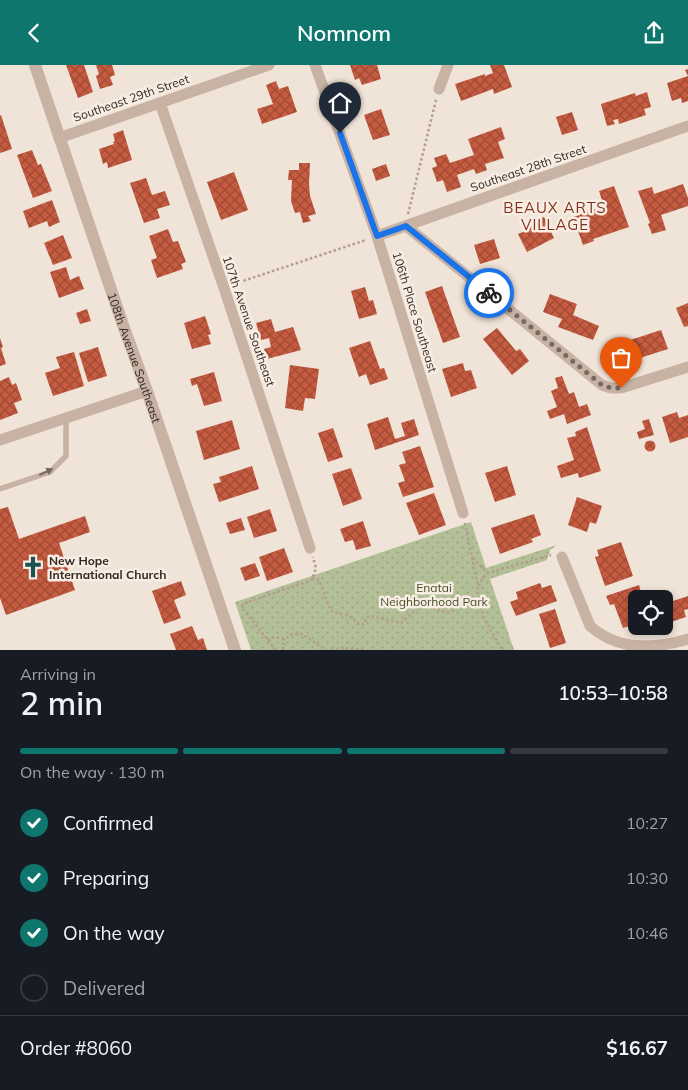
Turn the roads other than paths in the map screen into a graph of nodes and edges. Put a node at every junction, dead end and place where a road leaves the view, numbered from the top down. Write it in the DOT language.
graph roads {
  1 [pos="35,65"];
  2 [pos="269,65"];
  3 [pos="315,65"];
  4 [pos="448,65"];
  5 [pos="439,89"];
  6 [pos="160,103"];
  7 [pos="688,126"];
  8 [pos="59,138"];
  9 [pos="406,226"];
  10 [pos="377,236"];
  11 [pos="688,367"];
  12 [pos="147,391"];
  13 [pos="66,419"];
  14 [pos="0,440"];
  15 [pos="0,489"];
  16 [pos="463,513"];
  17 [pos="310,548"];
  18 [pos="562,557"];
  19 [pos="688,639"];
  20 [pos="235,650"];
  1 -- 8 [label="street, 108th Avenue Southeast"];
  2 -- 6 [label="street, Southeast 29th Street"];
  3 -- 10 [label="street, 106th Place Southeast"];
  4 -- 5 [label="street"];
  6 -- 8 [label="street, Southeast 29th Street"];
  6 -- 17 [label="street, 107th Avenue Southeast"];
  7 -- 9 [label="street, Southeast 28th Street"];
  8 -- 12 [label="street, 108th Avenue Southeast"];
  9 -- 10 [label="street, Southeast 28th Street"];
  9 -- 11 [label="street"];
  10 -- 16 [label="street, 106th Place Southeast"];
  12 -- 13 [label="street"];
  12 -- 20 [label="street, 108th Avenue Southeast"];
  13 -- 14 [label="street"];
  15 -- 13 [label="lane, one-way"];
  18 -- 19 [label="street"];
}
